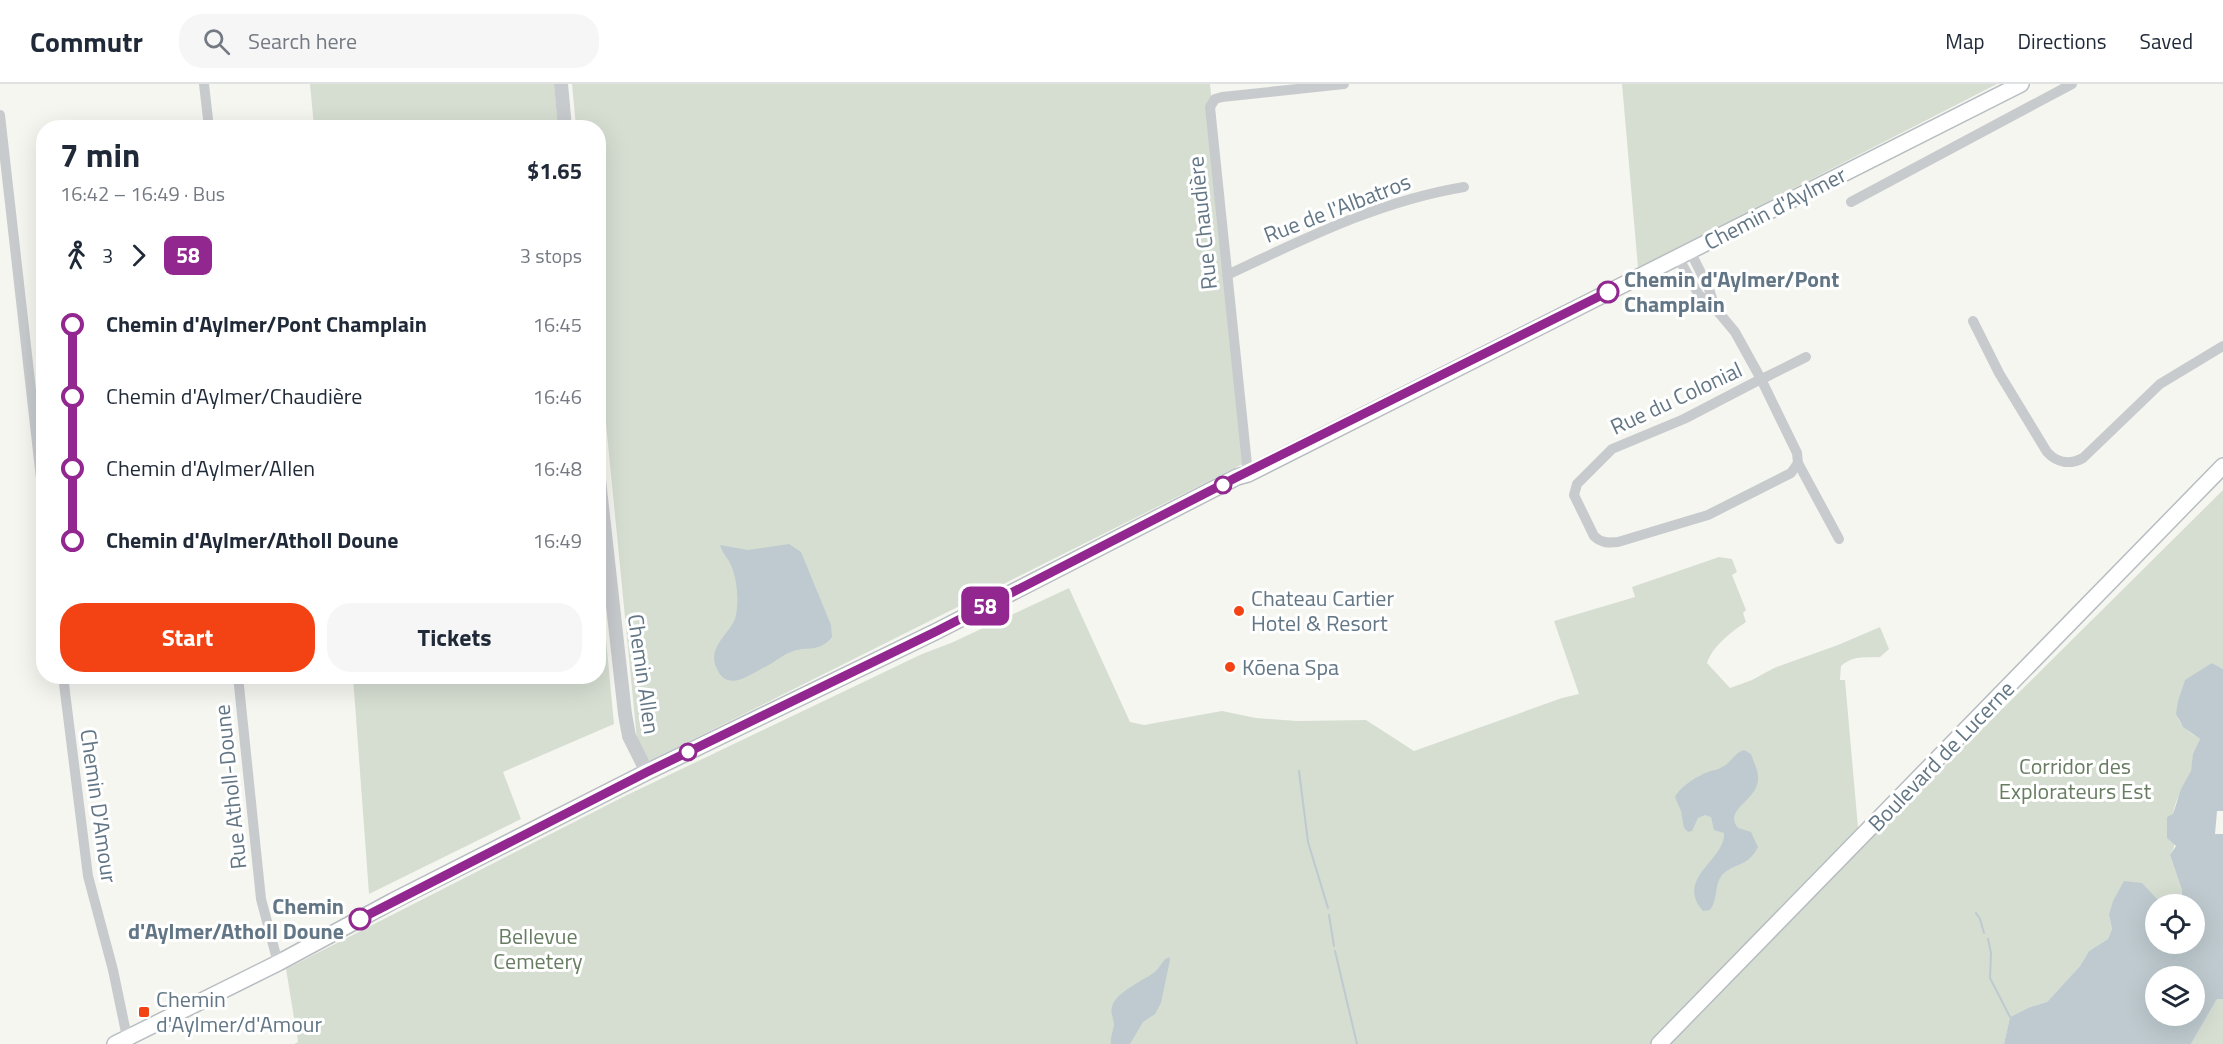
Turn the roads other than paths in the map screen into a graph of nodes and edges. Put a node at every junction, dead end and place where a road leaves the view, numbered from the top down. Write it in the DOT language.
graph roads {
  1 [pos="204,84"];
  2 [pos="561,84"];
  3 [pos="1344,84"];
  4 [pos="2021,84"];
  5 [pos="2072,84"];
  6 [pos="0,115"];
  7 [pos="208,120"];
  8 [pos="564,120"];
  9 [pos="1464,187"];
  10 [pos="1851,202"];
  11 [pos="1684,254"];
  12 [pos="1227,275"];
  13 [pos="1973,321"];
  14 [pos="2223,346"];
  15 [pos="1806,357"];
  16 [pos="1761,379"];
  17 [pos="36,434"];
  18 [pos="1798,463"];
  19 [pos="2223,466"];
  20 [pos="1248,474"];
  21 [pos="1839,539"];
  22 [pos="606,543"];
  23 [pos="64,684"];
  24 [pos="239,684"];
  25 [pos="647,772"];
  26 [pos="278,963"];
  27 [pos="124,1042"];
  28 [pos="1659,1044"];
  1 -- 7 [label="street"];
  2 -- 8 [label="street"];
  3 -- 12 [label="street, Rue Chaudière"];
  4 -- 11 [label="main road, Chemin d'Aylmer"];
  5 -- 10 [label="street"];
  6 -- 17 [label="street"];
  9 -- 12 [label="street, Rue de l'Albatros"];
  11 -- 16 [label="street"];
  11 -- 20 [label="main road, Chemin d'Aylmer"];
  12 -- 20 [label="street, Rue Chaudière"];
  13 -- 14 [label="street"];
  15 -- 16 [label="street, Rue du Colonial"];
  16 -- 18 [label="street"];
  16 -- 18 [label="street, Rue du Colonial"];
  18 -- 21 [label="street"];
  19 -- 28 [label="main road, Boulevard de Lucerne"];
  20 -- 25 [label="main road, Chemin d'Aylmer"];
  22 -- 25 [label="street, Chemin Allen"];
  23 -- 27 [label="street, Chemin D'Amour"];
  24 -- 26 [label="street, Rue Atholl-Doune"];
  25 -- 26 [label="main road, Chemin d'Aylmer"];
  26 -- 27 [label="main road, Chemin d'Aylmer"];
}
